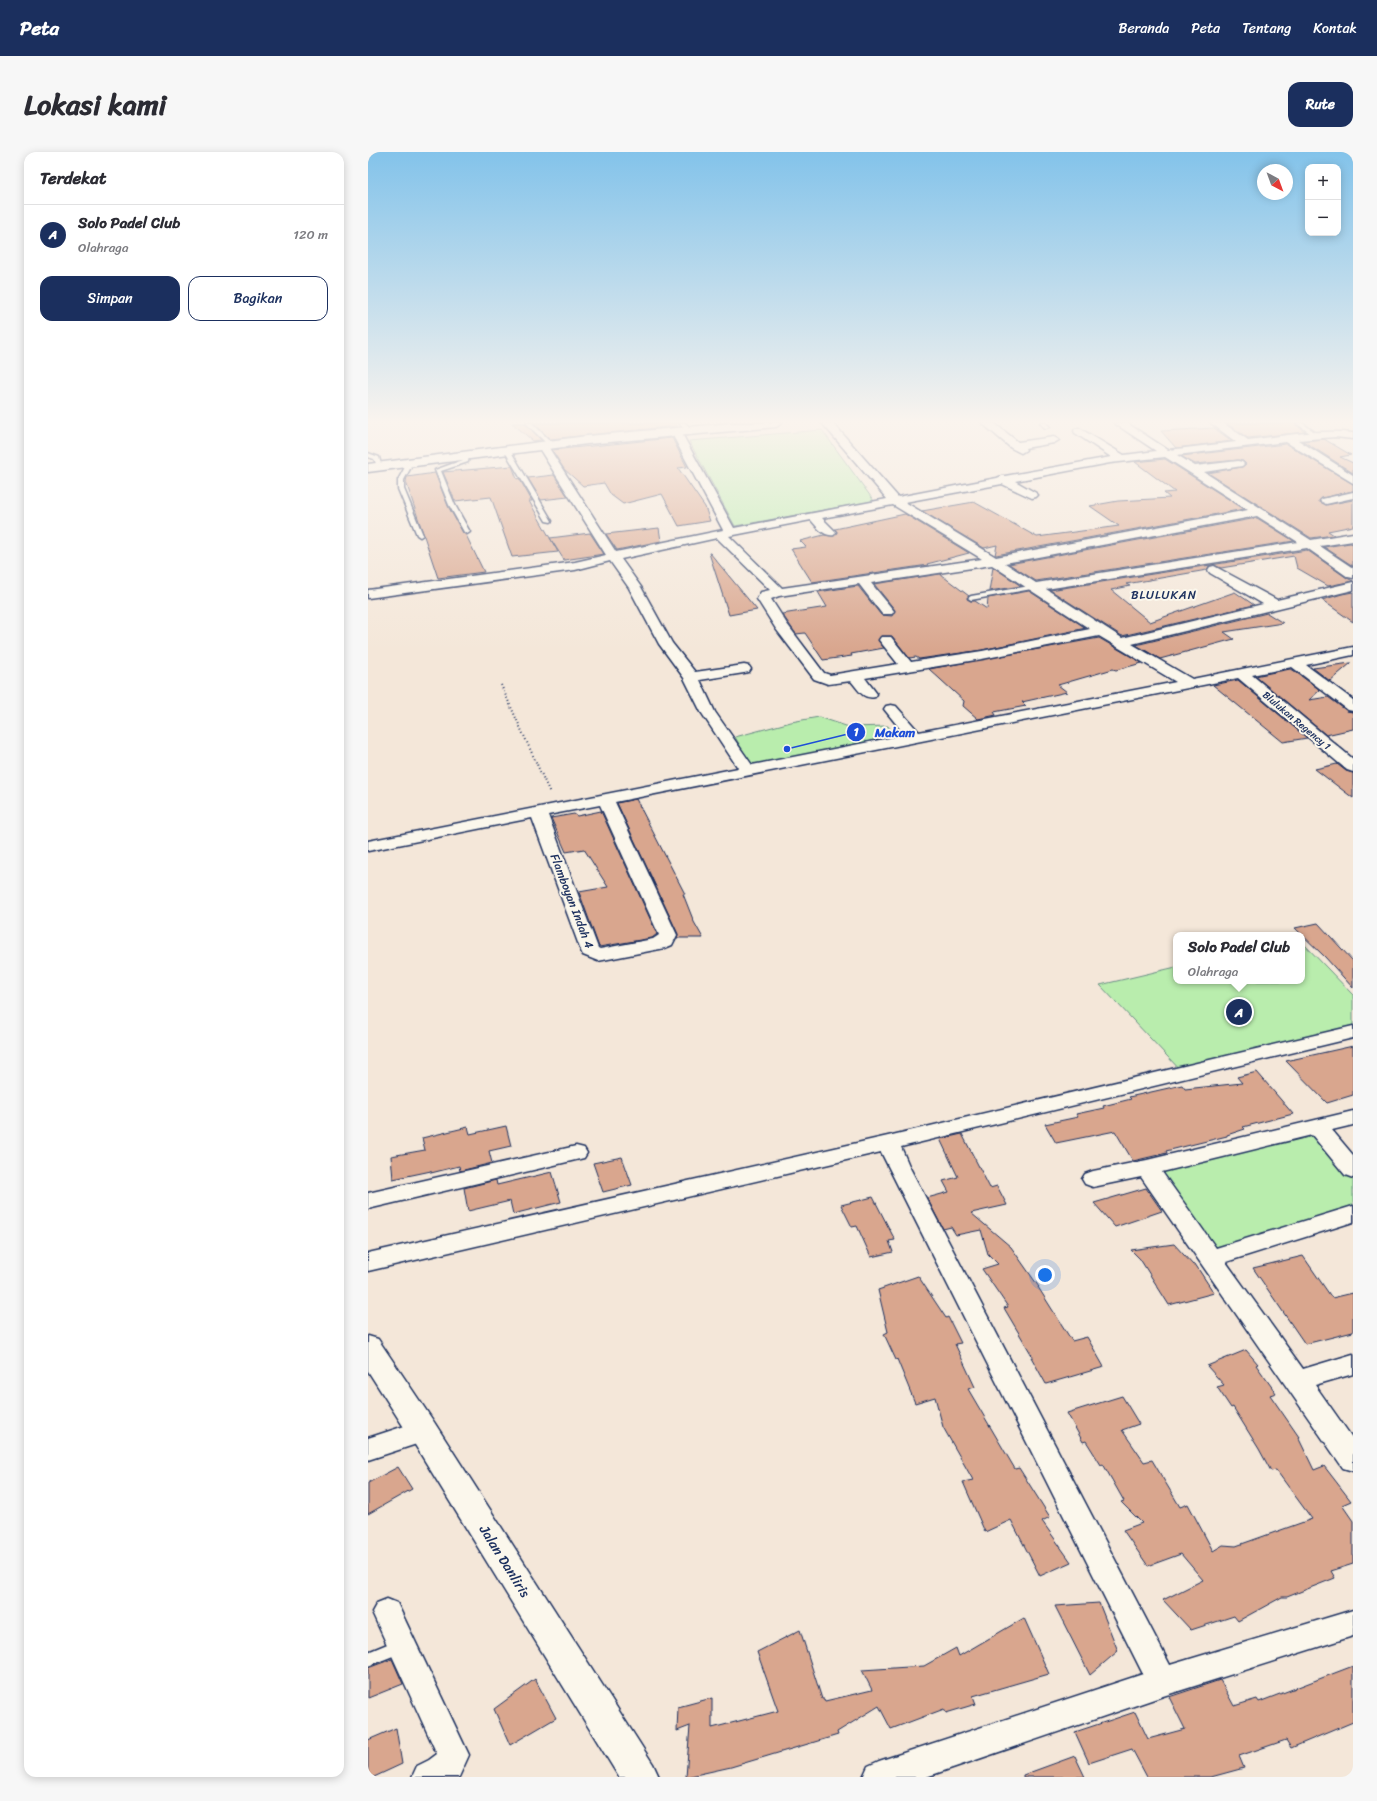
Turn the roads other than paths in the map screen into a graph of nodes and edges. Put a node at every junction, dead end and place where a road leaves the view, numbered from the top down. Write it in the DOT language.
graph roads {
  1 [pos="405,499"];
  2 [pos="450,499"];
  3 [pos="536,499"];
  4 [pos="578,499"];
  5 [pos="711,499"];
  6 [pos="906,499"];
  7 [pos="1237,499"];
  8 [pos="1336,499"];
  9 [pos="895,501"];
  10 [pos="1326,501"];
  11 [pos="1258,512"];
  12 [pos="813,516"];
  13 [pos="549,521"];
  14 [pos="467,532"];
  15 [pos="830,532"];
  16 [pos="725,533"];
  17 [pos="420,535"];
  18 [pos="1353,537"];
  19 [pos="1308,543"];
  20 [pos="613,557"];
  21 [pos="994,561"];
  22 [pos="1214,570"];
  23 [pos="1353,574"];
  24 [pos="863,581"];
  25 [pos="1353,586"];
  26 [pos="1035,587"];
  27 [pos="779,592"];
  28 [pos="368,594"];
  29 [pos="971,598"];
  30 [pos="1275,605"];
  31 [pos="886,611"];
  32 [pos="1102,631"];
  33 [pos="886,640"];
  34 [pos="1121,642"];
  35 [pos="1353,651"];
  36 [pos="1295,663"];
  37 [pos="908,668"];
  38 [pos="744,669"];
  39 [pos="1241,673"];
  40 [pos="855,676"];
  41 [pos="691,677"];
  42 [pos="1189,683"];
  43 [pos="870,694"];
  44 [pos="1353,707"];
  45 [pos="891,709"];
  46 [pos="916,738"];
  47 [pos="1353,767"];
  48 [pos="747,770"];
  49 [pos="606,799"];
  50 [pos="539,814"];
  51 [pos="368,846"];
  52 [pos="1353,1032"];
  53 [pos="1353,1118"];
  54 [pos="1316,1126"];
  55 [pos="888,1143"];
  56 [pos="576,1153"];
  57 [pos="1147,1168"];
  58 [pos="1353,1170"];
  59 [pos="1093,1179"];
  60 [pos="368,1201"];
  61 [pos="1353,1214"];
  62 [pos="1210,1258"];
  63 [pos="368,1262"];
  64 [pos="368,1347"];
  65 [pos="1353,1364"];
  66 [pos="1298,1380"];
  67 [pos="423,1431"];
  68 [pos="368,1449"];
  69 [pos="1353,1460"];
  70 [pos="387,1612"];
  71 [pos="1353,1623"];
  72 [pos="402,1645"];
  73 [pos="368,1659"];
  74 [pos="1163,1682"];
  75 [pos="428,1777"];
  76 [pos="640,1777"];
  77 [pos="879,1777"];
  1 -- 17 [label="lane"];
  2 -- 14 [label="lane"];
  3 -- 13 [label="lane"];
  4 -- 20 [label="street"];
  5 -- 16 [label="street"];
  6 -- 9 [label="street"];
  7 -- 11 [label="street"];
  8 -- 10 [label="street"];
  9 -- 12 [label="street"];
  9 -- 21 [label="street"];
  11 -- 19 [label="street"];
  11 -- 21 [label="street"];
  12 -- 15 [label="street"];
  12 -- 16 [label="street"];
  16 -- 20 [label="street"];
  16 -- 27 [label="street"];
  18 -- 19 [label="street"];
  19 -- 23 [label="street"];
  19 -- 26 [label="street"];
  20 -- 28 [label="street"];
  20 -- 41 [label="street"];
  21 -- 24 [label="street"];
  21 -- 26 [label="street"];
  22 -- 30 [label="street"];
  24 -- 27 [label="street"];
  24 -- 31 [label="street"];
  25 -- 30 [label="street"];
  26 -- 29 [label="lane"];
  26 -- 32 [label="street"];
  27 -- 40 [label="street"];
  30 -- 34 [label="street"];
  32 -- 34 [label="street"];
  32 -- 37 [label="street"];
  33 -- 37 [label="street"];
  34 -- 42 [label="street"];
  35 -- 36 [label="street"];
  36 -- 39 [label="street"];
  36 -- 44 [label="street"];
  37 -- 40 [label="street"];
  38 -- 41 [label="street"];
  39 -- 42 [label="street"];
  39 -- 47 [label="street, Blulukan Regency 1"];
  40 -- 43 [label="street"];
  41 -- 48 [label="street"];
  42 -- 46 [label="street"];
  45 -- 46 [label="street"];
  46 -- 48 [label="street"];
  48 -- 49 [label="street"];
  49 -- 50 [label="street"];
  49 -- 50 [label="street, Flamboyan Indah 4"];
  50 -- 51 [label="street"];
  52 -- 55 [label="street"];
  53 -- 54 [label="street"];
  54 -- 57 [label="street"];
  54 -- 58 [label="street"];
  55 -- 63 [label="street"];
  55 -- 74 [label="street"];
  56 -- 60 [label="street"];
  57 -- 59 [label="street"];
  57 -- 62 [label="street"];
  61 -- 62 [label="street"];
  62 -- 66 [label="street"];
  64 -- 67 [label="main road, Jalan Danliris"];
  65 -- 66 [label="street"];
  66 -- 69 [label="street"];
  67 -- 68 [label="street"];
  67 -- 76 [label="main road, Jalan Danliris"];
  70 -- 72 [label="street"];
  71 -- 74 [label="street"];
  72 -- 73 [label="lane"];
  72 -- 75 [label="street"];
  74 -- 77 [label="street"];
}
